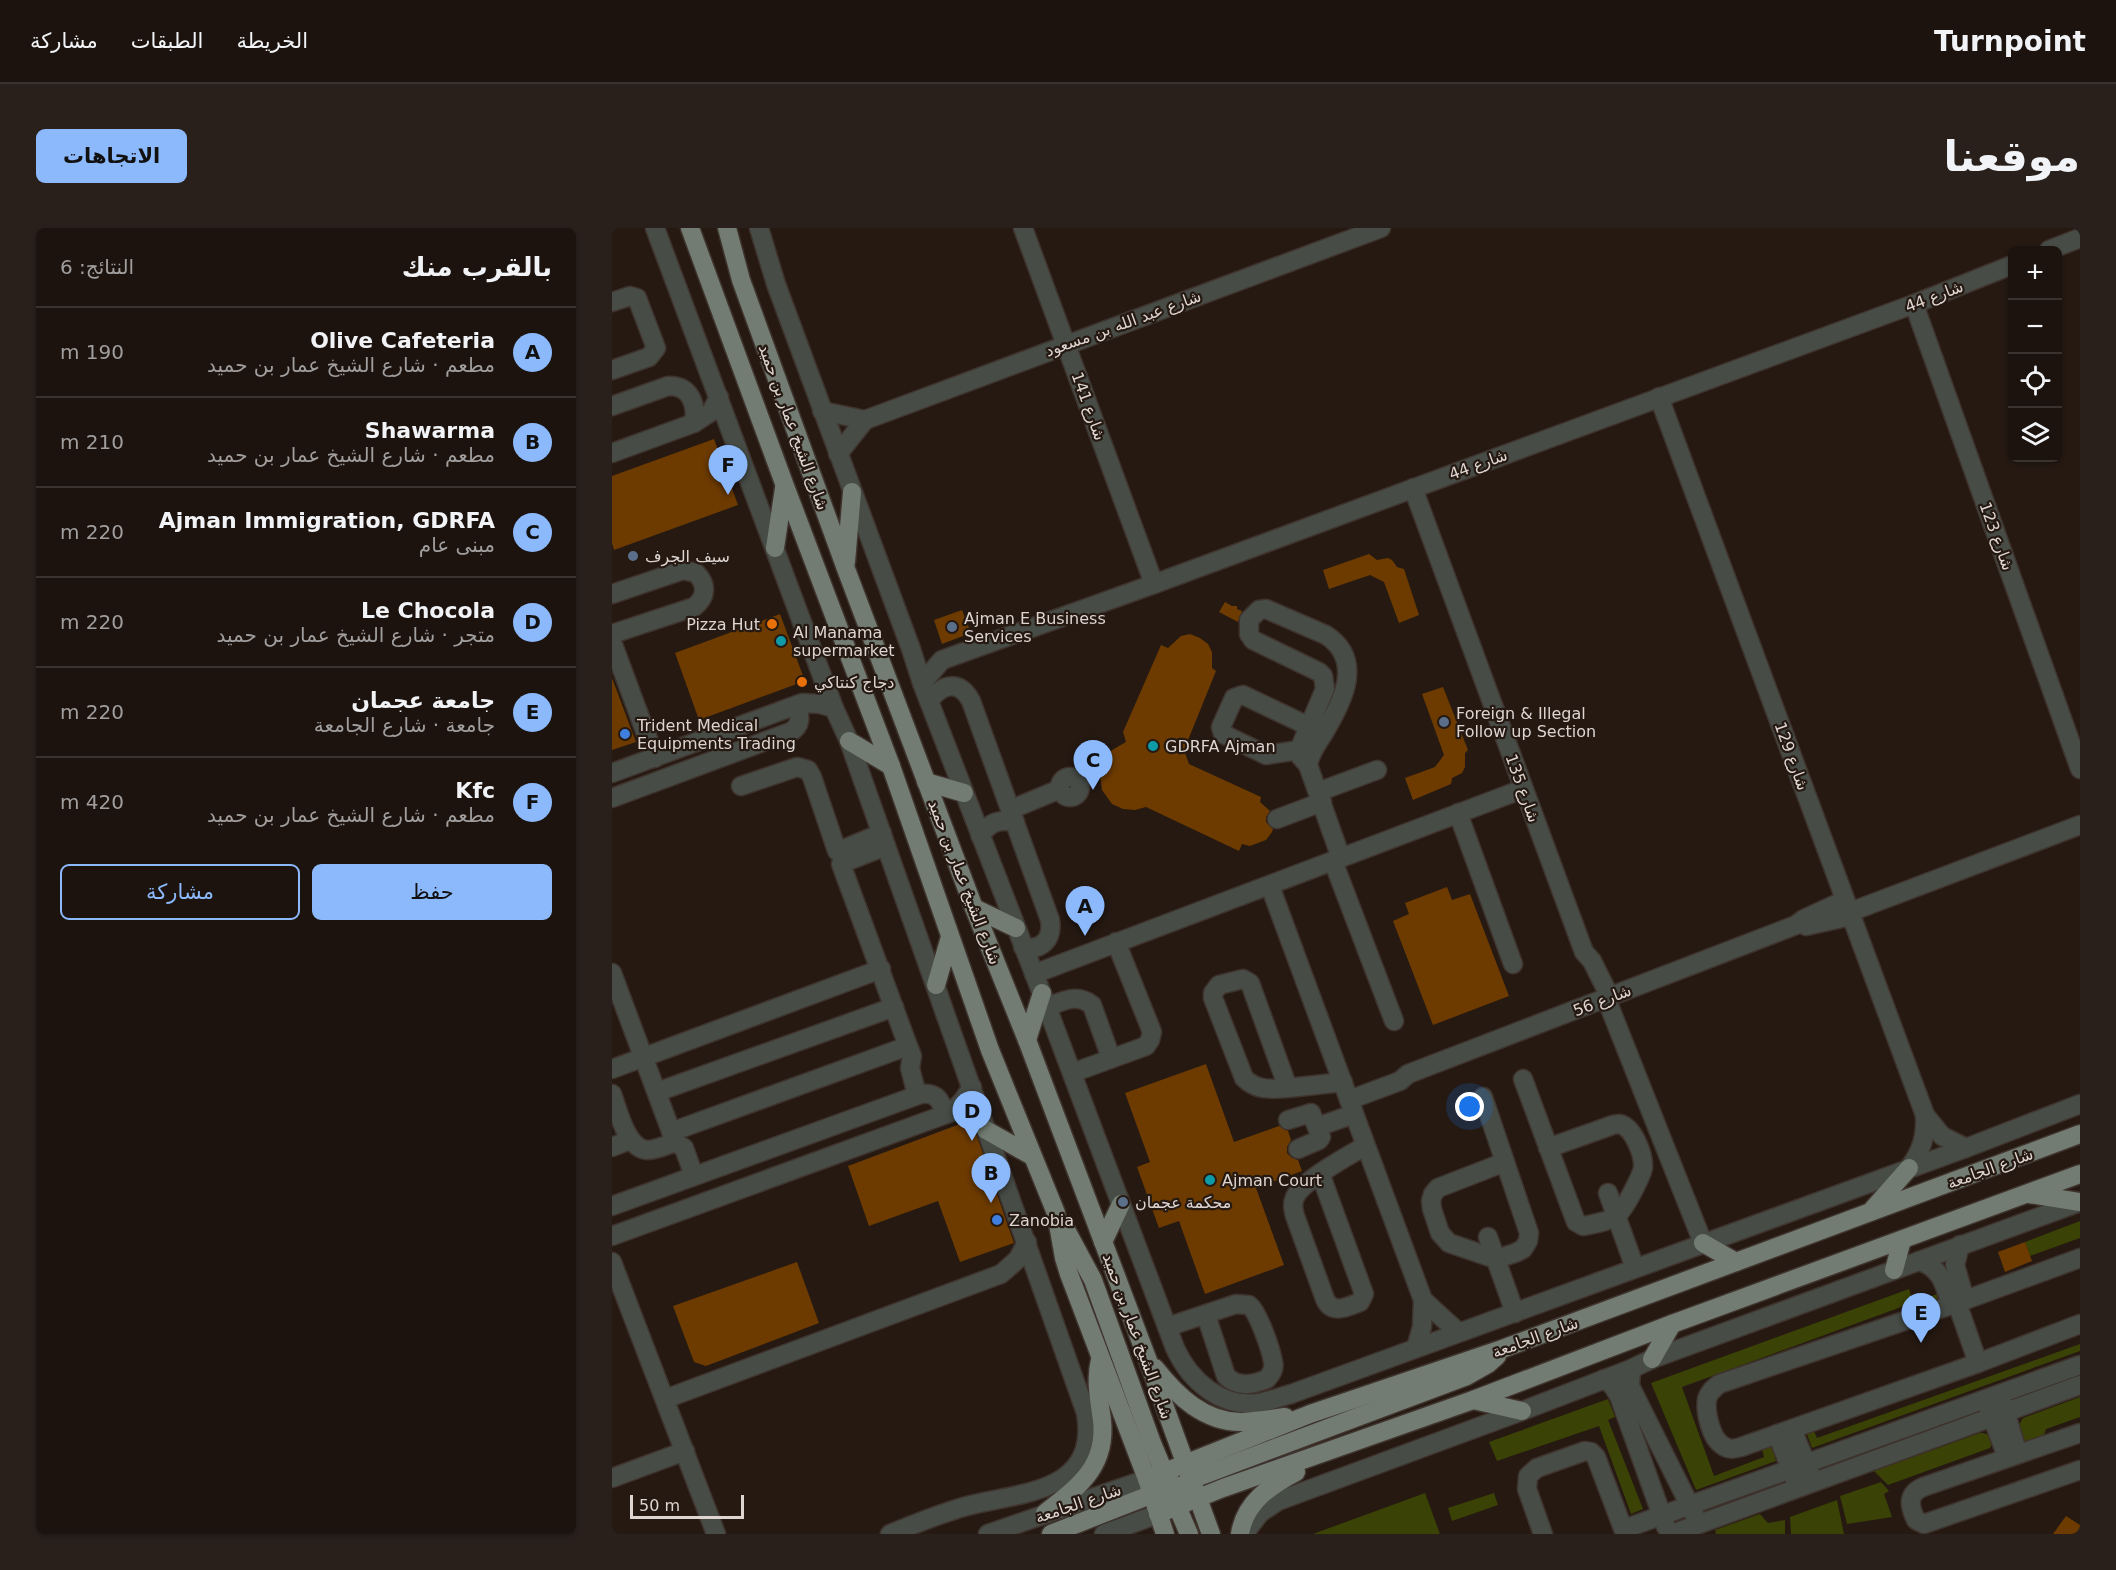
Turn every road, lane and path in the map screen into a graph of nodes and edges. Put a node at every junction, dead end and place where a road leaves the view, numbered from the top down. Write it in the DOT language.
graph roads {
  1 [pos="655,228"];
  2 [pos="690,228"];
  3 [pos="727,228"];
  4 [pos="759,228"];
  5 [pos="1023,228"];
  6 [pos="1381,228"];
  7 [pos="2080,238"];
  8 [pos="2059,246"];
  9 [pos="2008,267"];
  10 [pos="612,302"];
  11 [pos="1914,304"];
  12 [pos="1067,344"];
  13 [pos="612,370"];
  14 [pos="719,397"];
  15 [pos="1659,397"];
  16 [pos="612,406"];
  17 [pos="822,411"];
  18 [pos="865,420"];
  19 [pos="694,423"];
  20 [pos="612,453"];
  21 [pos="838,454"];
  22 [pos="784,486"];
  23 [pos="1413,488"];
  24 [pos="852,492"];
  25 [pos="775,548"];
  26 [pos="846,569"];
  27 [pos="1154,584"];
  28 [pos="612,594"];
  29 [pos="612,634"];
  30 [pos="612,642"];
  31 [pos="911,649"];
  32 [pos="942,660"];
  33 [pos="822,677"];
  34 [pos="922,684"];
  35 [pos="929,701"];
  36 [pos="799,704"];
  37 [pos="834,708"];
  38 [pos="1308,726"];
  39 [pos="849,741"];
  40 [pos="655,758"];
  41 [pos="1304,758"];
  42 [pos="891,766"];
  43 [pos="2080,769"];
  44 [pos="1377,770"];
  45 [pos="612,773"];
  46 [pos="926,782"];
  47 [pos="741,786"];
  48 [pos="1060,789"];
  49 [pos="1523,789"];
  50 [pos="1320,797"];
  51 [pos="612,798"];
  52 [pos="967,801"];
  53 [pos="1010,811"];
  54 [pos="1458,813"];
  55 [pos="1277,819"];
  56 [pos="2080,825"];
  57 [pos="980,835"];
  58 [pos="884,839"];
  59 [pos="840,857"];
  60 [pos="1337,860"];
  61 [pos="1270,886"];
  62 [pos="974,908"];
  63 [pos="1849,909"];
  64 [pos="1016,928"];
  65 [pos="950,937"];
  66 [pos="1116,942"];
  67 [pos="1023,947"];
  68 [pos="1513,964"];
  69 [pos="881,969"];
  70 [pos="612,973"];
  71 [pos="1034,974"];
  72 [pos="936,985"];
  73 [pos="1605,999"];
  74 [pos="1044,1000"];
  75 [pos="894,1006"];
  76 [pos="1394,1021"];
  77 [pos="1027,1040"];
  78 [pos="910,1051"];
  79 [pos="644,1057"];
  80 [pos="1111,1058"];
  81 [pos="612,1069"];
  82 [pos="1072,1073"];
  83 [pos="1522,1079"];
  84 [pos="972,1087"];
  85 [pos="1288,1088"];
  86 [pos="657,1092"];
  87 [pos="612,1094"];
  88 [pos="923,1094"];
  89 [pos="1348,1097"];
  90 [pos="1483,1097"];
  91 [pos="2080,1104"];
  92 [pos="949,1113"];
  93 [pos="1925,1115"];
  94 [pos="1288,1120"];
  95 [pos="983,1124"];
  96 [pos="1317,1127"];
  97 [pos="2080,1134"];
  98 [pos="673,1137"];
  99 [pos="630,1140"];
  100 [pos="1365,1146"];
  101 [pos="612,1147"];
  102 [pos="1548,1148"];
  103 [pos="1966,1148"];
  104 [pos="1298,1149"];
  105 [pos="1032,1156"];
  106 [pos="1505,1162"];
  107 [pos="1910,1168"];
  108 [pos="1320,1173"];
  109 [pos="2080,1174"];
  110 [pos="688,1178"];
  111 [pos="1608,1193"];
  112 [pos="2027,1194"];
  113 [pos="2080,1202"];
  114 [pos="1121,1204"];
  115 [pos="612,1206"];
  116 [pos="1871,1212"];
  117 [pos="1056,1213"];
  118 [pos="1616,1216"];
  119 [pos="612,1236"];
  120 [pos="1488,1237"];
  121 [pos="1902,1240"];
  122 [pos="1027,1242"];
  123 [pos="1103,1242"];
  124 [pos="1703,1244"];
  125 [pos="1960,1245"];
  126 [pos="2080,1258"];
  127 [pos="1496,1259"];
  128 [pos="1919,1261"];
  129 [pos="612,1262"];
  130 [pos="1736,1262"];
  131 [pos="1635,1268"];
  132 [pos="1894,1270"];
  133 [pos="1001,1274"];
  134 [pos="1038,1279"];
  135 [pos="1423,1300"];
  136 [pos="1958,1303"];
  137 [pos="1515,1313"];
  138 [pos="1206,1315"];
  139 [pos="1672,1324"];
  140 [pos="2080,1324"];
  141 [pos="1167,1327"];
  142 [pos="1458,1332"];
  143 [pos="1416,1348"];
  144 [pos="1502,1349"];
  145 [pos="1101,1358"];
  146 [pos="1147,1358"];
  147 [pos="1652,1359"];
  148 [pos="1978,1363"];
  149 [pos="2080,1365"];
  150 [pos="1631,1369"];
  151 [pos="1604,1378"];
  152 [pos="2080,1385"];
  153 [pos="1992,1396"];
  154 [pos="665,1399"];
  155 [pos="1473,1401"];
  156 [pos="1632,1406"];
  157 [pos="1522,1411"];
  158 [pos="1310,1414"];
  159 [pos="1998,1414"];
  160 [pos="1785,1432"];
  161 [pos="2080,1433"];
  162 [pos="1342,1446"];
  163 [pos="684,1451"];
  164 [pos="2013,1456"];
  165 [pos="1799,1466"];
  166 [pos="2080,1470"];
  167 [pos="612,1478"];
  168 [pos="1170,1485"];
  169 [pos="1806,1485"];
  170 [pos="1198,1498"];
  171 [pos="1689,1505"];
  172 [pos="1045,1514"];
  173 [pos="1158,1514"];
  174 [pos="1662,1515"];
  175 [pos="1701,1529"];
  176 [pos="1624,1532"];
  177 [pos="716,1534"];
  178 [pos="890,1534"];
  179 [pos="988,1534"];
  180 [pos="1052,1534"];
  181 [pos="1104,1534"];
  182 [pos="1165,1534"];
  183 [pos="1189,1534"];
  184 [pos="1211,1534"];
  185 [pos="1242,1534"];
  186 [pos="1543,1534"];
  187 [pos="1670,1534"];
  1 -- 14 [label="street"];
  2 -- 22 [label="main road, شارع الشيخ عمار بن حميد"];
  3 -- 26 [label="main road, شارع الشيخ عمار بن حميد"];
  4 -- 17 [label="street"];
  5 -- 12 [label="street, شارع 141"];
  6 -- 12 [label="street, شارع عبد الله بن مسعود"];
  7 -- 8 [label="street"];
  9 -- 11 [label="street, شارع 44"];
  10 -- 13 [label="street"];
  11 -- 15 [label="street, شارع 44"];
  11 -- 43 [label="street, شارع 123"];
  12 -- 18 [label="street, شارع عبد الله بن مسعود"];
  12 -- 27 [label="street, شارع 141"];
  14 -- 19 [label="street"];
  14 -- 25 [label="street"];
  15 -- 23 [label="street, شارع 44"];
  15 -- 63 [label="street, شارع 129"];
  16 -- 19 [label="street"];
  17 -- 18 [label="street"];
  17 -- 21 [label="street"];
  18 -- 21 [label="street"];
  19 -- 20 [label="street"];
  21 -- 24 [label="street"];
  22 -- 25 [label="main road"];
  22 -- 42 [label="main road, شارع الشيخ عمار بن حميد"];
  23 -- 27 [label="street, شارع 44"];
  23 -- 49 [label="street, شارع 135"];
  24 -- 26 [label="main road"];
  24 -- 31 [label="street"];
  25 -- 33 [label="street"];
  26 -- 46 [label="main road, شارع الشيخ عمار بن حميد"];
  27 -- 32 [label="street, شارع 44"];
  28 -- 29 [label="street"];
  30 -- 40 [label="street"];
  31 -- 32 [label="street"];
  31 -- 34 [label="street"];
  32 -- 34 [label="street"];
  33 -- 36 [label="street"];
  33 -- 37 [label="street"];
  34 -- 35 [label="street"];
  35 -- 52 [label="street"];
  35 -- 53 [label="street"];
  36 -- 37 [label="street"];
  36 -- 40 [label="street"];
  36 -- 51 [label="street"];
  37 -- 39 [label="street"];
  38 -- 41 [label="street"];
  38 -- 41 [label="street"];
  38 -- 41 [label="street"];
  39 -- 42 [label="main road"];
  39 -- 58 [label="street"];
  40 -- 45 [label="street"];
  41 -- 50 [label="street"];
  42 -- 65 [label="main road, شارع الشيخ عمار بن حميد"];
  44 -- 50 [label="street"];
  46 -- 52 [label="main road"];
  46 -- 62 [label="main road, شارع الشيخ عمار بن حميد"];
  47 -- 59 [label="street"];
  48 -- 53 [label="street"];
  49 -- 54 [label="street"];
  49 -- 73 [label="street, شارع 135"];
  50 -- 55 [label="street"];
  50 -- 60 [label="street"];
  52 -- 53 [label="street"];
  52 -- 57 [label="street"];
  53 -- 57 [label="street"];
  53 -- 67 [label="street"];
  54 -- 60 [label="street"];
  54 -- 68 [label="street"];
  56 -- 63 [label="street, شارع 56"];
  57 -- 64 [label="street"];
  58 -- 59 [label="street"];
  58 -- 72 [label="street"];
  59 -- 69 [label="street"];
  60 -- 61 [label="street"];
  60 -- 76 [label="street"];
  61 -- 66 [label="street"];
  61 -- 89 [label="street"];
  62 -- 64 [label="main road"];
  62 -- 77 [label="main road, شارع الشيخ عمار بن حميد"];
  63 -- 73 [label="street, شارع 56"];
  63 -- 93 [label="street, شارع 129"];
  64 -- 67 [label="street"];
  65 -- 72 [label="main road"];
  65 -- 105 [label="main road, شارع الشيخ عمار بن حميد"];
  66 -- 71 [label="street"];
  66 -- 80 [label="street"];
  67 -- 71 [label="street"];
  69 -- 75 [label="street"];
  69 -- 79 [label="street"];
  70 -- 79 [label="street"];
  71 -- 74 [label="street"];
  72 -- 84 [label="street"];
  73 -- 89 [label="street, شارع 56"];
  73 -- 124 [label="street, شارع 135"];
  74 -- 77 [label="main road"];
  74 -- 80 [label="street"];
  74 -- 82 [label="street"];
  75 -- 78 [label="street"];
  75 -- 86 [label="street"];
  77 -- 123 [label="main road, شارع الشيخ عمار بن حميد"];
  78 -- 88 [label="street"];
  78 -- 98 [label="street"];
  79 -- 81 [label="street"];
  79 -- 86 [label="street"];
  80 -- 82 [label="street"];
  82 -- 114 [label="street"];
  83 -- 102 [label="street"];
  84 -- 92 [label="street"];
  84 -- 95 [label="street"];
  85 -- 85 [label="street"];
  85 -- 89 [label="street"];
  86 -- 98 [label="street"];
  87 -- 99 [label="street"];
  88 -- 92 [label="street"];
  88 -- 110 [label="street"];
  89 -- 96 [label="street"];
  89 -- 100 [label="street"];
  90 -- 106 [label="street"];
  91 -- 103 [label="street"];
  92 -- 95 [label="street"];
  92 -- 119 [label="street"];
  93 -- 103 [label="street, شارع 129"];
  93 -- 107 [label="street, شارع 129"];
  94 -- 96 [label="street"];
  95 -- 105 [label="main road"];
  95 -- 122 [label="street"];
  96 -- 104 [label="street"];
  97 -- 116 [label="main road, شارع الجامعة"];
  98 -- 99 [label="street"];
  98 -- 110 [label="street"];
  99 -- 101 [label="street"];
  100 -- 108 [label="street"];
  100 -- 135 [label="street"];
  102 -- 118 [label="street"];
  102 -- 118 [label="street"];
  103 -- 107 [label="street"];
  105 -- 117 [label="main road, شارع الشيخ عمار بن حميد"];
  106 -- 127 [label="street"];
  106 -- 127 [label="street"];
  107 -- 116 [label="main road"];
  107 -- 124 [label="street"];
  108 -- 108 [label="street"];
  109 -- 112 [label="main road"];
  110 -- 115 [label="street"];
  111 -- 118 [label="street"];
  112 -- 113 [label="main road"];
  112 -- 121 [label="main road"];
  113 -- 125 [label="street"];
  114 -- 123 [label="main road"];
  114 -- 141 [label="street"];
  116 -- 130 [label="main road, شارع الجامعة"];
  117 -- 145 [label="main road, شارع الشيخ عمار بن حميد"];
  117 -- 168 [label="main road"];
  118 -- 131 [label="street"];
  120 -- 127 [label="street"];
  121 -- 132 [label="main road"];
  121 -- 139 [label="main road"];
  122 -- 133 [label="street"];
  122 -- 134 [label="street"];
  123 -- 146 [label="main road, شارع الشيخ عمار بن حميد"];
  124 -- 130 [label="main road"];
  124 -- 131 [label="street"];
  125 -- 128 [label="street"];
  125 -- 136 [label="street"];
  126 -- 136 [label="street"];
  127 -- 137 [label="street"];
  128 -- 132 [label="street"];
  128 -- 136 [label="street"];
  129 -- 154 [label="street"];
  130 -- 144 [label="main road, شارع الجامعة"];
  131 -- 137 [label="street"];
  132 -- 147 [label="street"];
  133 -- 134 [label="street"];
  133 -- 154 [label="street"];
  134 -- 178 [label="street"];
  135 -- 142 [label="street"];
  135 -- 143 [label="street"];
  136 -- 148 [label="street"];
  136 -- 160 [label="street"];
  137 -- 142 [label="street"];
  138 -- 138 [label="street"];
  138 -- 141 [label="street"];
  139 -- 147 [label="main road"];
  139 -- 155 [label="main road"];
  140 -- 148 [label="street"];
  141 -- 143 [label="street"];
  142 -- 143 [label="street"];
  144 -- 158 [label="main road, شارع الجامعة"];
  144 -- 168 [label="main road"];
  145 -- 168 [label="main road, شارع الشيخ عمار بن حميد"];
  145 -- 172 [label="main road"];
  146 -- 158 [label="main road"];
  146 -- 168 [label="main road, شارع الشيخ عمار بن حميد"];
  147 -- 150 [label="street"];
  148 -- 160 [label="street"];
  149 -- 153 [label="street"];
  150 -- 151 [label="street"];
  150 -- 156 [label="street"];
  151 -- 156 [label="street"];
  151 -- 157 [label="street"];
  152 -- 159 [label="street"];
  153 -- 159 [label="street"];
  153 -- 165 [label="street"];
  154 -- 163 [label="street"];
  155 -- 157 [label="main road"];
  155 -- 162 [label="main road"];
  156 -- 171 [label="street"];
  156 -- 174 [label="street"];
  157 -- 185 [label="street"];
  158 -- 168 [label="main road, شارع الجامعة"];
  159 -- 164 [label="street"];
  159 -- 169 [label="street"];
  160 -- 165 [label="street"];
  161 -- 164 [label="street"];
  162 -- 170 [label="main road"];
  162 -- 185 [label="main road"];
  163 -- 167 [label="street"];
  163 -- 177 [label="street"];
  164 -- 166 [label="street"];
  165 -- 169 [label="street"];
  165 -- 171 [label="street"];
  168 -- 170 [label="main road, شارع الشيخ عمار بن حميد"];
  168 -- 172 [label="street, شارع الجامعة"];
  168 -- 173 [label="main road, شارع الجامعة"];
  168 -- 180 [label="main road"];
  168 -- 183 [label="main road"];
  169 -- 175 [label="street"];
  170 -- 184 [label="main road, شارع الشيخ عمار بن حميد"];
  171 -- 174 [label="street"];
  171 -- 175 [label="street"];
  172 -- 179 [label="street, شارع الجامعة"];
  173 -- 181 [label="street, شارع الجامعة"];
  173 -- 182 [label="main road"];
  174 -- 176 [label="street"];
  174 -- 187 [label="street"];
  175 -- 187 [label="street"];
  176 -- 186 [label="street"];
}
